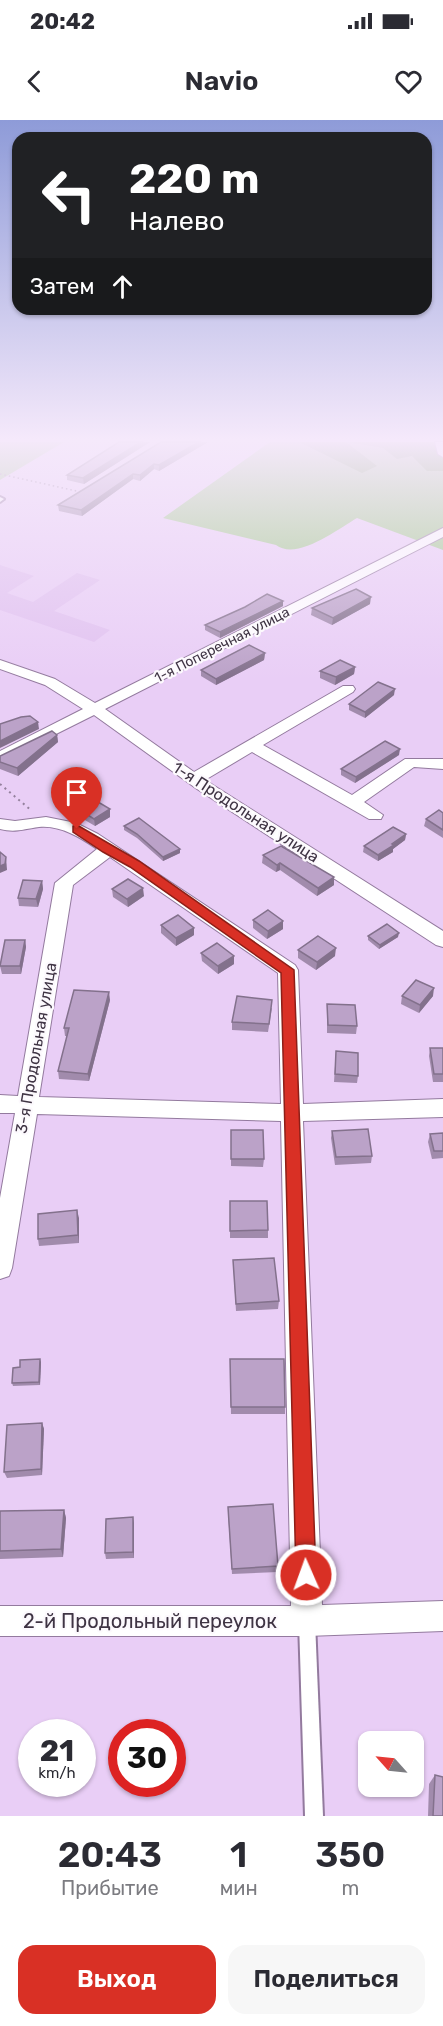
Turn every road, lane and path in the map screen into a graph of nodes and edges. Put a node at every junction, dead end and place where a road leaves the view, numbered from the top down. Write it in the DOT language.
graph roads {
  1 [pos="443,532"];
  2 [pos="0,664"];
  3 [pos="348,689"];
  4 [pos="96,710"];
  5 [pos="252,745"];
  6 [pos="0,757"];
  7 [pos="443,764"];
  8 [pos="194,779"];
  9 [pos="0,784"];
  10 [pos="353,802"];
  11 [pos="375,815"];
  12 [pos="45,822"];
  13 [pos="0,824"];
  14 [pos="107,850"];
  15 [pos="443,940"];
  16 [pos="0,1104"];
  17 [pos="26,1104"];
  18 [pos="443,1108"];
  19 [pos="292,1113"];
  20 [pos="0,1268"];
  21 [pos="443,1616"];
  22 [pos="0,1621"];
  23 [pos="308,1621"];
  24 [pos="314,1816"];
  1 -- 4 [label="street, 1-я Поперечная улица"];
  2 -- 4 [label="street, 1-я Продольная улица"];
  3 -- 5 [label="street"];
  4 -- 6 [label="street, 1-я Поперечная улица"];
  4 -- 8 [label="street, 1-я Продольная улица"];
  5 -- 8 [label="street"];
  5 -- 10 [label="street"];
  7 -- 10 [label="street"];
  8 -- 15 [label="street, 1-я Продольная улица"];
  9 -- 12 [label="path"];
  10 -- 11 [label="street"];
  12 -- 13 [label="street"];
  12 -- 14 [label="street"];
  14 -- 17 [label="street, 3-я Продольная улица"];
  14 -- 19 [label="street"];
  16 -- 17 [label="street"];
  17 -- 19 [label="street"];
  17 -- 20 [label="street, 3-я Продольная улица"];
  18 -- 19 [label="street"];
  19 -- 23 [label="street"];
  21 -- 23 [label="street, 2-й Продольный переулок"];
  22 -- 23 [label="street, 2-й Продольный переулок"];
  23 -- 24 [label="lane"];
}
